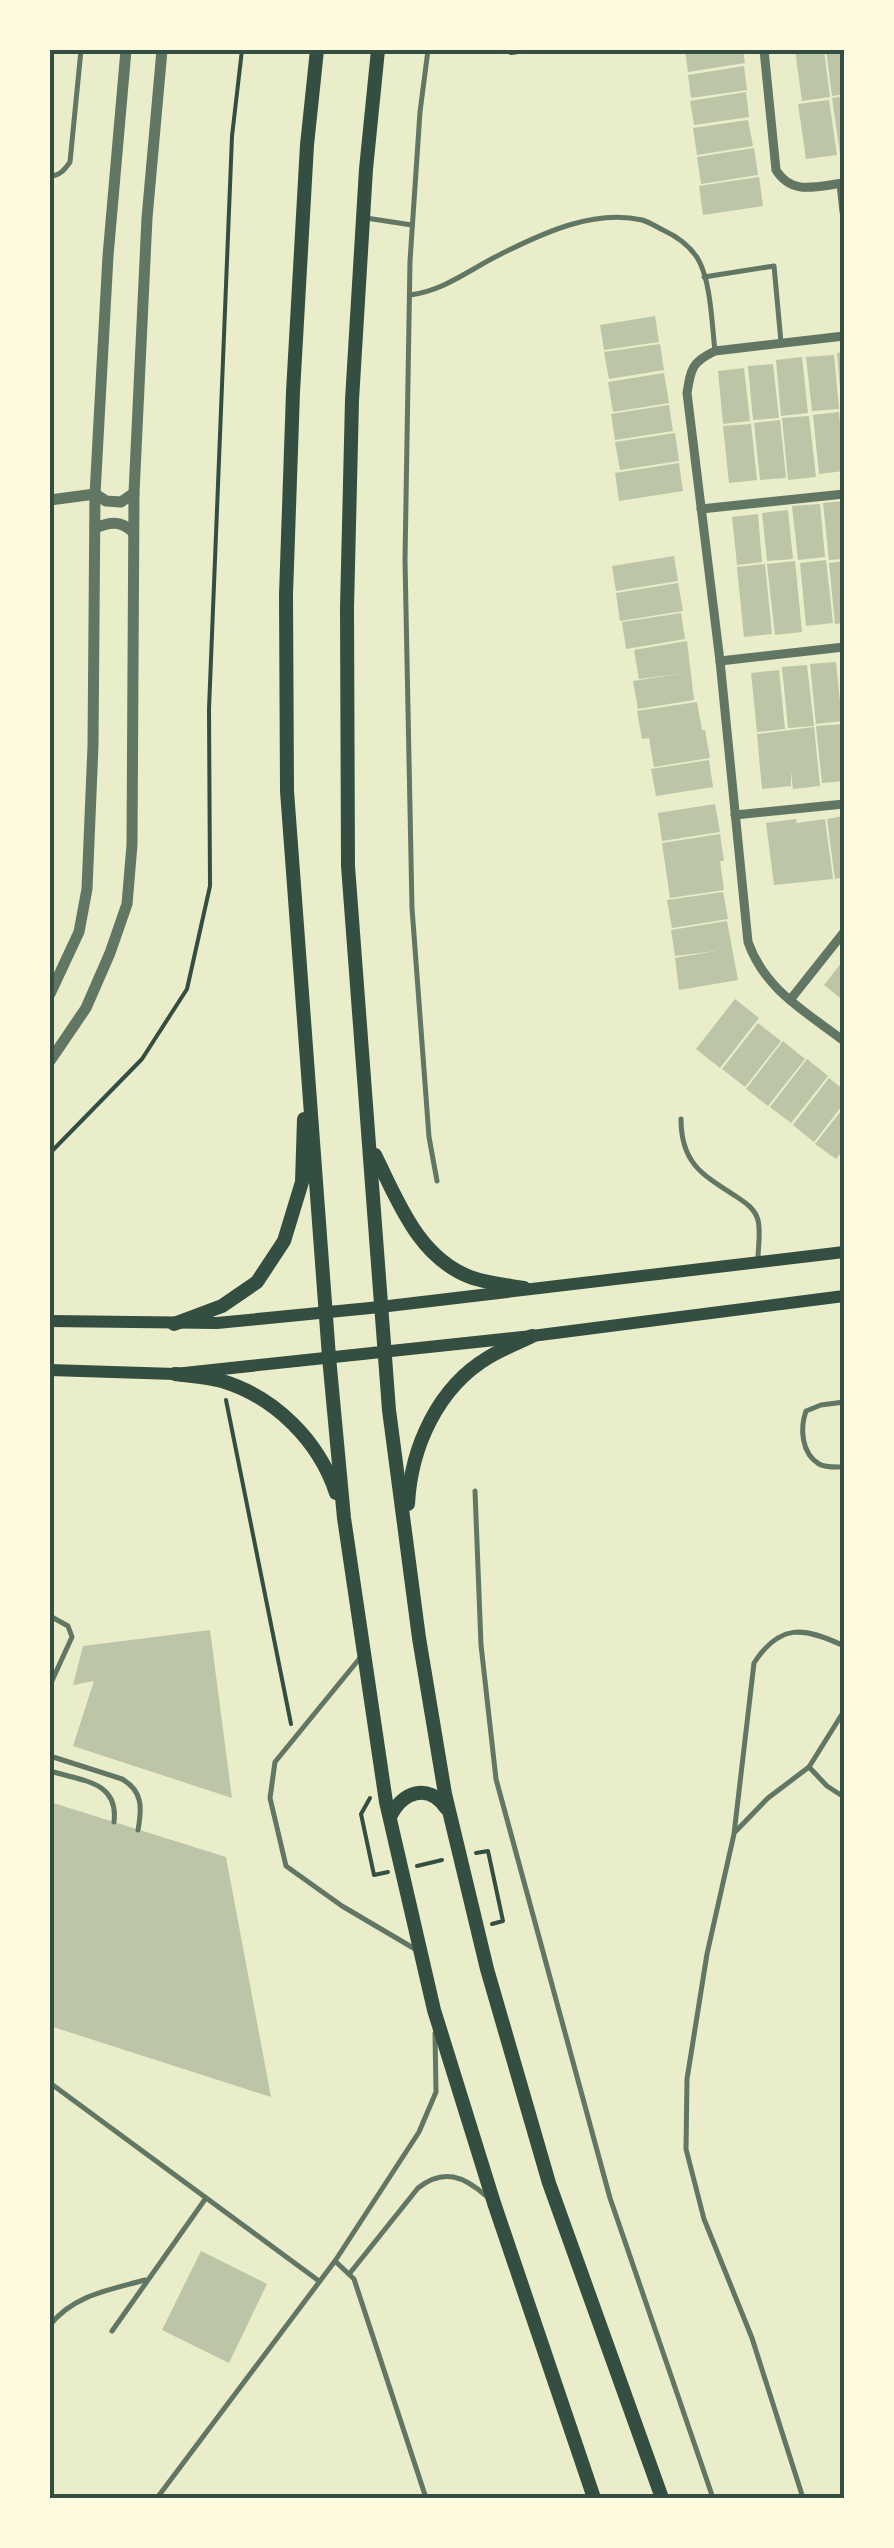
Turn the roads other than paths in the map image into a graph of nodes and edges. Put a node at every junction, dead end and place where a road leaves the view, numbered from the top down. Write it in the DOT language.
graph roads {
  1 [pos="81,50"];
  2 [pos="126,50"];
  3 [pos="162,50"];
  4 [pos="317,50"];
  5 [pos="378,50"];
  6 [pos="428,50"];
  7 [pos="764,50"];
  8 [pos="50,176"];
  9 [pos="842,184"];
  10 [pos="844,212"];
  11 [pos="363,218"];
  12 [pos="412,225"];
  13 [pos="704,277"];
  14 [pos="410,294"];
  15 [pos="844,336"];
  16 [pos="782,343"];
  17 [pos="715,351"];
  18 [pos="134,493"];
  19 [pos="96,494"];
  20 [pos="844,494"];
  21 [pos="50,500"];
  22 [pos="701,509"];
  23 [pos="95,528"];
  24 [pos="133,532"];
  25 [pos="844,648"];
  26 [pos="720,661"];
  27 [pos="844,804"];
  28 [pos="735,815"];
  29 [pos="844,932"];
  30 [pos="50,994"];
  31 [pos="790,1000"];
  32 [pos="844,1041"];
  33 [pos="306,1054"];
  34 [pos="50,1061"];
  35 [pos="680,1119"];
  36 [pos="370,1147"];
  37 [pos="438,1181"];
  38 [pos="844,1252"];
  39 [pos="757,1262"];
  40 [pos="524,1288"];
  41 [pos="840,1298"];
  42 [pos="380,1307"];
  43 [pos="327,1312"];
  44 [pos="50,1322"];
  45 [pos="174,1324"];
  46 [pos="532,1336"];
  47 [pos="384,1351"];
  48 [pos="329,1357"];
  49 [pos="50,1370"];
  50 [pos="175,1374"];
  51 [pos="844,1402"];
  52 [pos="844,1467"];
  53 [pos="474,1491"];
  54 [pos="344,1518"];
  55 [pos="406,1540"];
  56 [pos="50,1616"];
  57 [pos="844,1646"];
  58 [pos="365,1651"];
  59 [pos="50,1686"];
  60 [pos="844,1711"];
  61 [pos="50,1756"];
  62 [pos="809,1767"];
  63 [pos="50,1771"];
  64 [pos="844,1796"];
  65 [pos="449,1812"];
  66 [pos="390,1817"];
  67 [pos="114,1822"];
  68 [pos="138,1830"];
  69 [pos="734,1834"];
  70 [pos="421,1953"];
  71 [pos="434,2010"];
  72 [pos="50,2083"];
  73 [pos="206,2198"];
  74 [pos="494,2203"];
  75 [pos="336,2261"];
  76 [pos="350,2273"];
  77 [pos="148,2280"];
  78 [pos="319,2281"];
  79 [pos="50,2326"];
  80 [pos="112,2330"];
  81 [pos="157,2498"];
  82 [pos="233,2498"];
  83 [pos="247,2498"];
  84 [pos="426,2498"];
  85 [pos="594,2498"];
  86 [pos="662,2498"];
  87 [pos="714,2498"];
  88 [pos="803,2498"];
  1 -- 8 [label="lane"];
  2 -- 19 [label="street"];
  3 -- 18 [label="street"];
  4 -- 33 [label="main road"];
  5 -- 11 [label="main road"];
  6 -- 12 [label="lane"];
  7 -- 9 [label="street"];
  9 -- 10 [label="street"];
  11 -- 12 [label="lane"];
  11 -- 36 [label="main road"];
  12 -- 14 [label="lane"];
  13 -- 14 [label="lane"];
  13 -- 16 [label="lane"];
  13 -- 17 [label="lane"];
  14 -- 37 [label="lane"];
  15 -- 16 [label="street"];
  16 -- 17 [label="street"];
  17 -- 22 [label="street"];
  18 -- 19 [label="street"];
  18 -- 24 [label="street"];
  19 -- 21 [label="street"];
  19 -- 23 [label="street"];
  20 -- 22 [label="street"];
  22 -- 26 [label="street"];
  23 -- 24 [label="street"];
  23 -- 30 [label="street"];
  24 -- 34 [label="street"];
  25 -- 26 [label="street"];
  26 -- 28 [label="street"];
  27 -- 28 [label="street"];
  28 -- 31 [label="street"];
  29 -- 31 [label="street"];
  31 -- 32 [label="street"];
  33 -- 43 [label="main road"];
  33 -- 45 [label="main road"];
  35 -- 39 [label="lane"];
  36 -- 40 [label="main road"];
  36 -- 42 [label="main road"];
  38 -- 39 [label="main road"];
  39 -- 40 [label="main road"];
  40 -- 42 [label="main road"];
  41 -- 46 [label="main road"];
  42 -- 43 [label="main road"];
  42 -- 47 [label="main road"];
  43 -- 45 [label="main road"];
  43 -- 48 [label="main road"];
  44 -- 45 [label="main road"];
  46 -- 47 [label="main road"];
  46 -- 55 [label="main road"];
  47 -- 48 [label="main road"];
  47 -- 55 [label="main road"];
  48 -- 50 [label="main road"];
  48 -- 54 [label="main road"];
  49 -- 50 [label="main road"];
  50 -- 54 [label="main road"];
  51 -- 52 [label="lane"];
  53 -- 87 [label="lane"];
  54 -- 58 [label="main road"];
  55 -- 65 [label="main road"];
  56 -- 59 [label="lane"];
  57 -- 69 [label="lane"];
  58 -- 66 [label="main road"];
  58 -- 70 [label="lane"];
  60 -- 62 [label="lane"];
  61 -- 68 [label="lane"];
  62 -- 64 [label="lane"];
  62 -- 69 [label="lane"];
  63 -- 67 [label="lane"];
  65 -- 66 [label="main road"];
  65 -- 86 [label="main road"];
  66 -- 70 [label="main road"];
  69 -- 88 [label="lane"];
  70 -- 71 [label="main road"];
  71 -- 74 [label="main road"];
  71 -- 75 [label="lane"];
  72 -- 73 [label="lane"];
  73 -- 77 [label="lane"];
  73 -- 78 [label="lane"];
  74 -- 76 [label="lane"];
  74 -- 85 [label="main road"];
  75 -- 76 [label="lane"];
  75 -- 78 [label="lane"];
  76 -- 84 [label="lane"];
  77 -- 79 [label="lane"];
  77 -- 80 [label="lane"];
  78 -- 81 [label="lane"];
  82 -- 83 [label="lane"];
}
